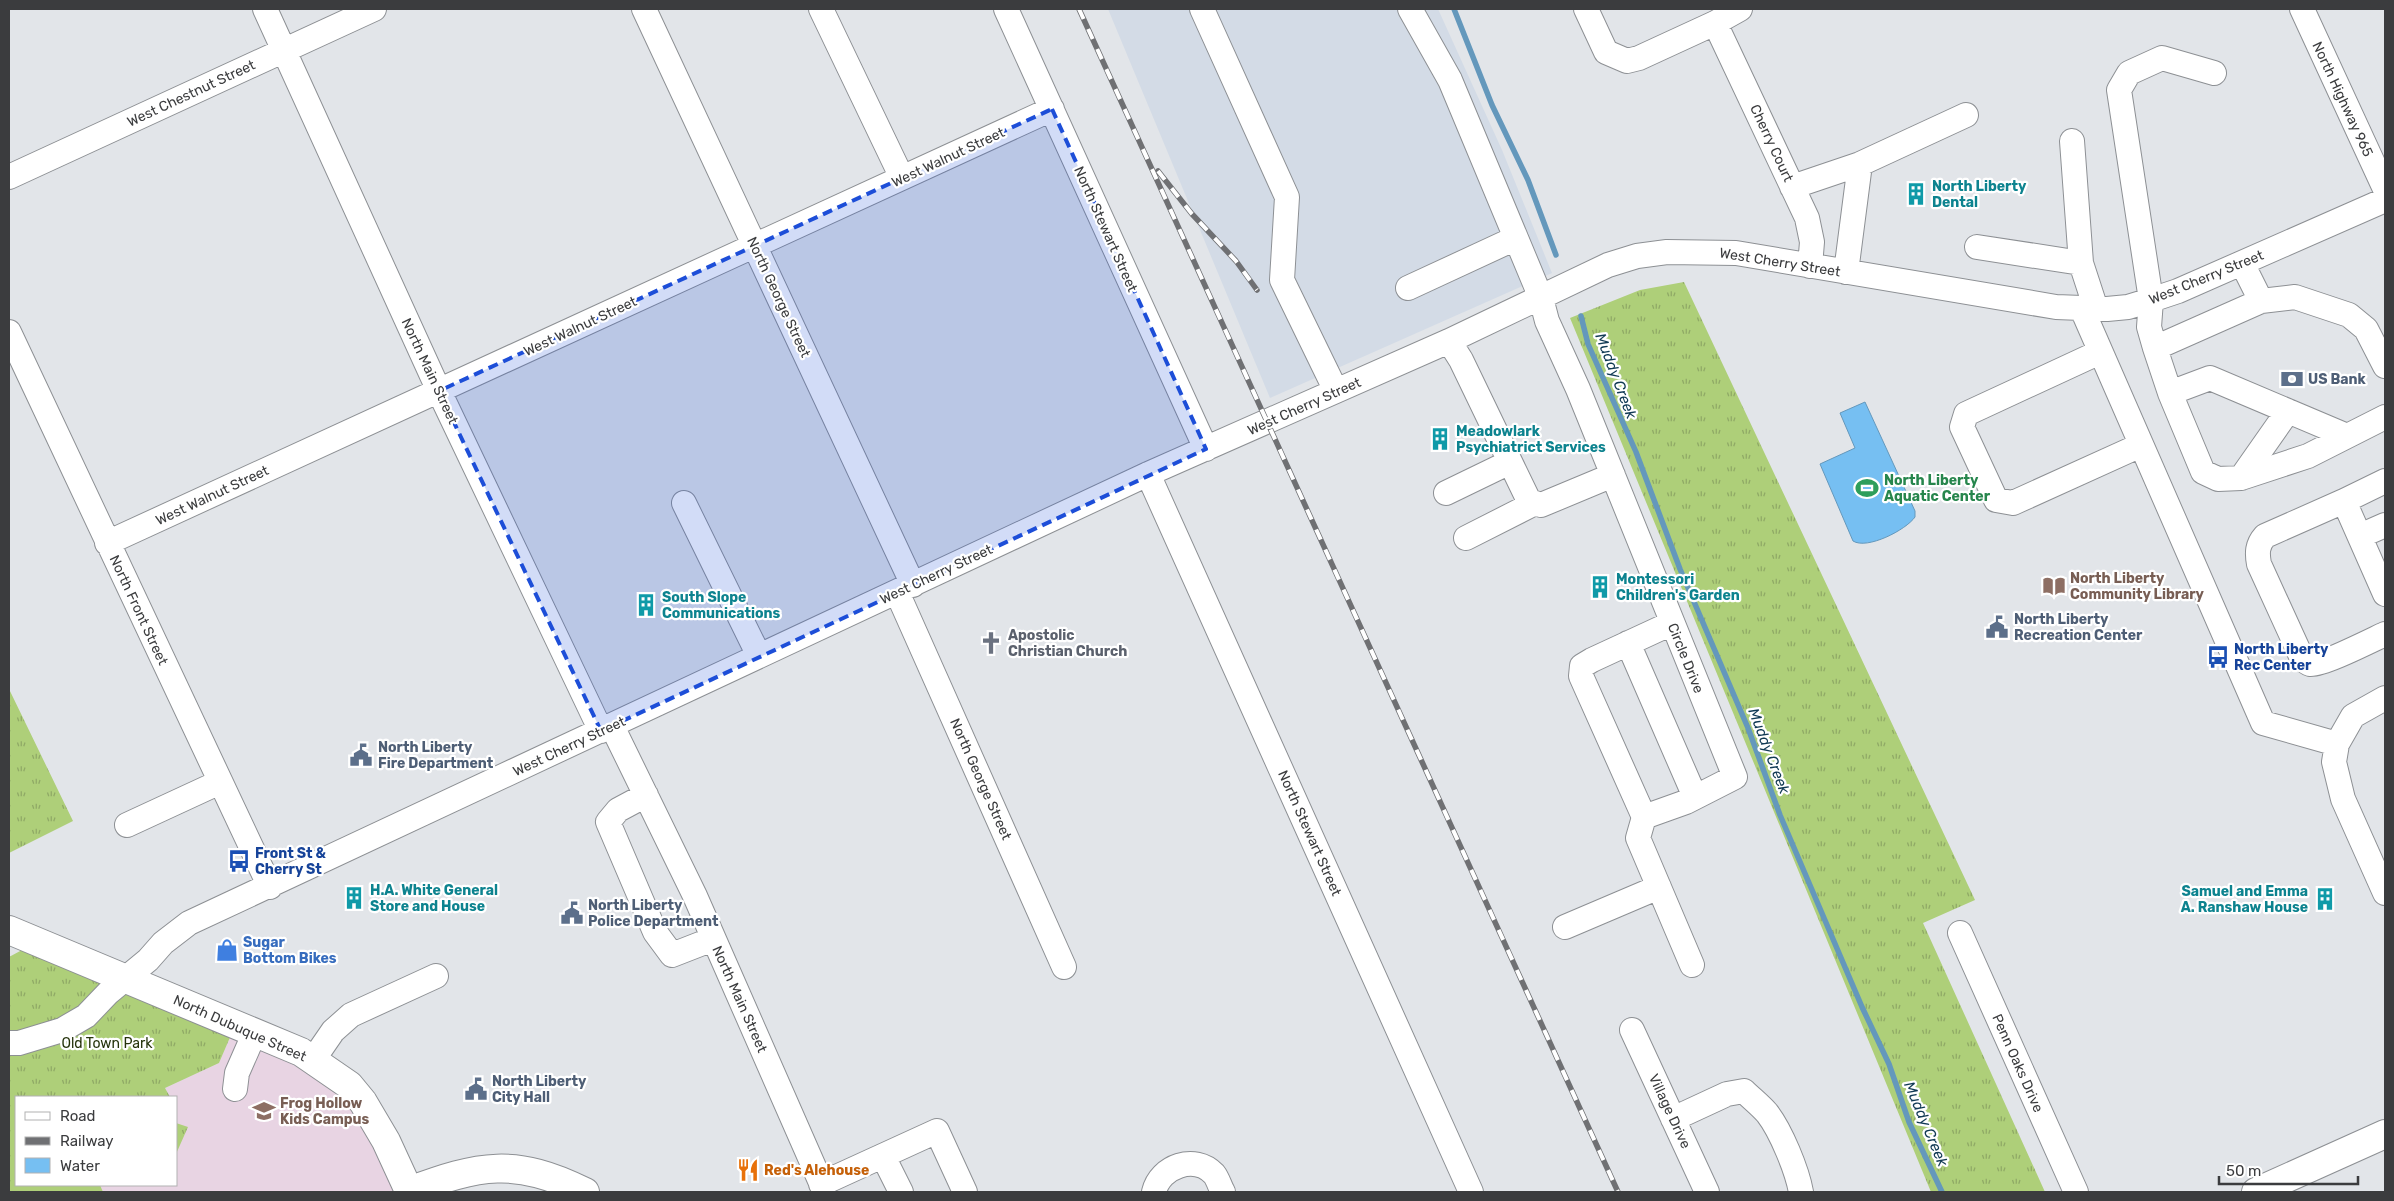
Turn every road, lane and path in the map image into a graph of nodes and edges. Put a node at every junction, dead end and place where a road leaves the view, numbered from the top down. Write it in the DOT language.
graph roads {
  1 [pos="265,9"];
  2 [pos="374,9"];
  3 [pos="644,9"];
  4 [pos="821,9"];
  5 [pos="1006,9"];
  6 [pos="1202,9"];
  7 [pos="1410,9"];
  8 [pos="1586,9"];
  9 [pos="1740,9"];
  10 [pos="2302,9"];
  11 [pos="1715,23"];
  12 [pos="284,50"];
  13 [pos="2214,73"];
  14 [pos="1052,109"];
  15 [pos="1966,115"];
  16 [pos="2072,141"];
  17 [pos="1860,164"];
  18 [pos="9,177"];
  19 [pos="902,178"];
  20 [pos="1792,187"];
  21 [pos="2385,190"];
  22 [pos="2385,200"];
  23 [pos="1516,238"];
  24 [pos="755,246"];
  25 [pos="1977,247"];
  26 [pos="2081,263"];
  27 [pos="2242,263"];
  28 [pos="1810,266"];
  29 [pos="1846,272"];
  30 [pos="1408,288"];
  31 [pos="1541,298"];
  32 [pos="2151,300"];
  33 [pos="2261,301"];
  34 [pos="2089,309"];
  35 [pos="9,332"];
  36 [pos="1449,341"];
  37 [pos="2155,348"];
  38 [pos="2100,352"];
  39 [pos="2385,366"];
  40 [pos="439,391"];
  41 [pos="1336,391"];
  42 [pos="2170,393"];
  43 [pos="2288,411"];
  44 [pos="2385,417"];
  45 [pos="2347,436"];
  46 [pos="2141,445"];
  47 [pos="1206,449"];
  48 [pos="1510,462"];
  49 [pos="1148,474"];
  50 [pos="1613,475"];
  51 [pos="2241,478"];
  52 [pos="2385,481"];
  53 [pos="1446,493"];
  54 [pos="2344,501"];
  55 [pos="684,503"];
  56 [pos="1535,503"];
  57 [pos="2385,525"];
  58 [pos="2360,536"];
  59 [pos="1466,538"];
  60 [pos="107,543"];
  61 [pos="905,588"];
  62 [pos="2385,594"];
  63 [pos="1672,623"];
  64 [pos="2385,634"];
  65 [pos="1628,643"];
  66 [pos="760,656"];
  67 [pos="2385,698"];
  68 [pos="606,728"];
  69 [pos="2337,744"];
  70 [pos="220,782"];
  71 [pos="646,795"];
  72 [pos="1695,797"];
  73 [pos="1644,817"];
  74 [pos="127,825"];
  75 [pos="2383,882"];
  76 [pos="270,887"];
  77 [pos="1659,887"];
  78 [pos="1565,927"];
  79 [pos="9,930"];
  80 [pos="1960,933"];
  81 [pos="714,939"];
  82 [pos="1692,965"];
  83 [pos="1064,967"];
  84 [pos="436,976"];
  85 [pos="126,980"];
  86 [pos="1632,1030"];
  87 [pos="255,1032"];
  88 [pos="9,1043"];
  89 [pos="313,1060"];
  90 [pos="235,1089"];
  91 [pos="1673,1119"];
  92 [pos="2385,1134"];
  93 [pos="884,1156"];
  94 [pos="823,1188"];
  95 [pos="408,1192"];
  96 [pos="585,1192"];
  97 [pos="901,1192"];
  98 [pos="965,1192"];
  99 [pos="1154,1192"];
  100 [pos="1223,1192"];
  101 [pos="1471,1192"];
  102 [pos="1707,1192"];
  103 [pos="1801,1192"];
  104 [pos="2076,1192"];
  105 [pos="2256,1192"];
  1 -- 12 [label="street, North Main Street"];
  2 -- 12 [label="street, West Chestnut Street"];
  3 -- 24 [label="street, North George Street"];
  4 -- 19 [label="street"];
  5 -- 14 [label="street, North Stewart Street"];
  6 -- 41 [label="street"];
  7 -- 23 [label="street, Circle Drive"];
  8 -- 11 [label="street"];
  9 -- 11 [label="street"];
  10 -- 21 [label="street, North Highway 965"];
  11 -- 20 [label="street, Cherry Court"];
  12 -- 18 [label="street, West Chestnut Street"];
  12 -- 40 [label="street, North Main Street"];
  13 -- 32 [label="street"];
  14 -- 19 [label="street, West Walnut Street"];
  14 -- 47 [label="street, North Stewart Street"];
  15 -- 17 [label="street"];
  16 -- 26 [label="street"];
  17 -- 20 [label="street"];
  17 -- 29 [label="street"];
  19 -- 24 [label="street, West Walnut Street"];
  20 -- 28 [label="street, Cherry Court"];
  22 -- 27 [label="street, West Cherry Street"];
  23 -- 30 [label="street"];
  23 -- 31 [label="street, Circle Drive"];
  24 -- 40 [label="street, West Walnut Street"];
  24 -- 61 [label="street, North George Street"];
  25 -- 26 [label="street"];
  26 -- 34 [label="street"];
  27 -- 32 [label="street, West Cherry Street"];
  27 -- 33 [label="street"];
  28 -- 29 [label="street, West Cherry Street"];
  28 -- 31 [label="street, West Cherry Street"];
  29 -- 34 [label="street, West Cherry Street"];
  31 -- 36 [label="street, West Cherry Street"];
  31 -- 50 [label="street, Circle Drive"];
  32 -- 34 [label="street, West Cherry Street"];
  32 -- 37 [label="street"];
  33 -- 37 [label="street"];
  33 -- 39 [label="street"];
  34 -- 38 [label="street"];
  35 -- 60 [label="street, North Front Street"];
  36 -- 41 [label="street, West Cherry Street"];
  36 -- 48 [label="street"];
  37 -- 42 [label="street"];
  38 -- 46 [label="street"];
  38 -- 46 [label="street"];
  40 -- 60 [label="street, West Walnut Street"];
  40 -- 68 [label="street, North Main Street"];
  41 -- 47 [label="street, West Cherry Street"];
  42 -- 43 [label="street"];
  42 -- 51 [label="street"];
  43 -- 45 [label="street"];
  43 -- 51 [label="street"];
  44 -- 45 [label="street"];
  45 -- 51 [label="street"];
  46 -- 69 [label="street"];
  47 -- 49 [label="street, West Cherry Street"];
  48 -- 53 [label="street"];
  48 -- 56 [label="street"];
  49 -- 61 [label="street, West Cherry Street"];
  49 -- 101 [label="street, North Stewart Street"];
  50 -- 56 [label="street"];
  50 -- 63 [label="street, Circle Drive"];
  52 -- 54 [label="street"];
  54 -- 58 [label="street"];
  54 -- 64 [label="street"];
  55 -- 66 [label="street"];
  56 -- 59 [label="street"];
  57 -- 58 [label="street"];
  58 -- 62 [label="street"];
  60 -- 70 [label="street, North Front Street"];
  61 -- 66 [label="street, West Cherry Street"];
  61 -- 83 [label="street, North George Street"];
  63 -- 65 [label="street"];
  63 -- 72 [label="street, Circle Drive"];
  65 -- 72 [label="street"];
  65 -- 73 [label="street"];
  66 -- 68 [label="street, West Cherry Street"];
  67 -- 69 [label="street"];
  68 -- 71 [label="street, North Main Street"];
  68 -- 76 [label="street, West Cherry Street"];
  69 -- 75 [label="street"];
  70 -- 74 [label="street"];
  70 -- 76 [label="street, North Front Street"];
  71 -- 81 [label="street, North Main Street"];
  71 -- 81 [label="street"];
  72 -- 73 [label="street, Circle Drive"];
  73 -- 77 [label="street"];
  76 -- 85 [label="street, West Cherry Street"];
  77 -- 78 [label="street"];
  77 -- 82 [label="street"];
  79 -- 85 [label="main road, North Dubuque Street"];
  80 -- 104 [label="street, Penn Oaks Drive"];
  81 -- 94 [label="street, North Main Street"];
  84 -- 89 [label="street"];
  85 -- 87 [label="main road, North Dubuque Street"];
  85 -- 88 [label="street, West Cherry Street"];
  86 -- 91 [label="street, Village Drive"];
  87 -- 89 [label="main road, North Dubuque Street"];
  87 -- 90 [label="street"];
  89 -- 95 [label="main road, North Dubuque Street"];
  91 -- 102 [label="street, Village Drive"];
  91 -- 103 [label="street"];
  92 -- 105 [label="main road"];
  93 -- 94 [label="street"];
  93 -- 97 [label="street"];
  93 -- 98 [label="street"];
  95 -- 96 [label="main road, North Dubuque Street"];
  99 -- 100 [label="street"];
}
